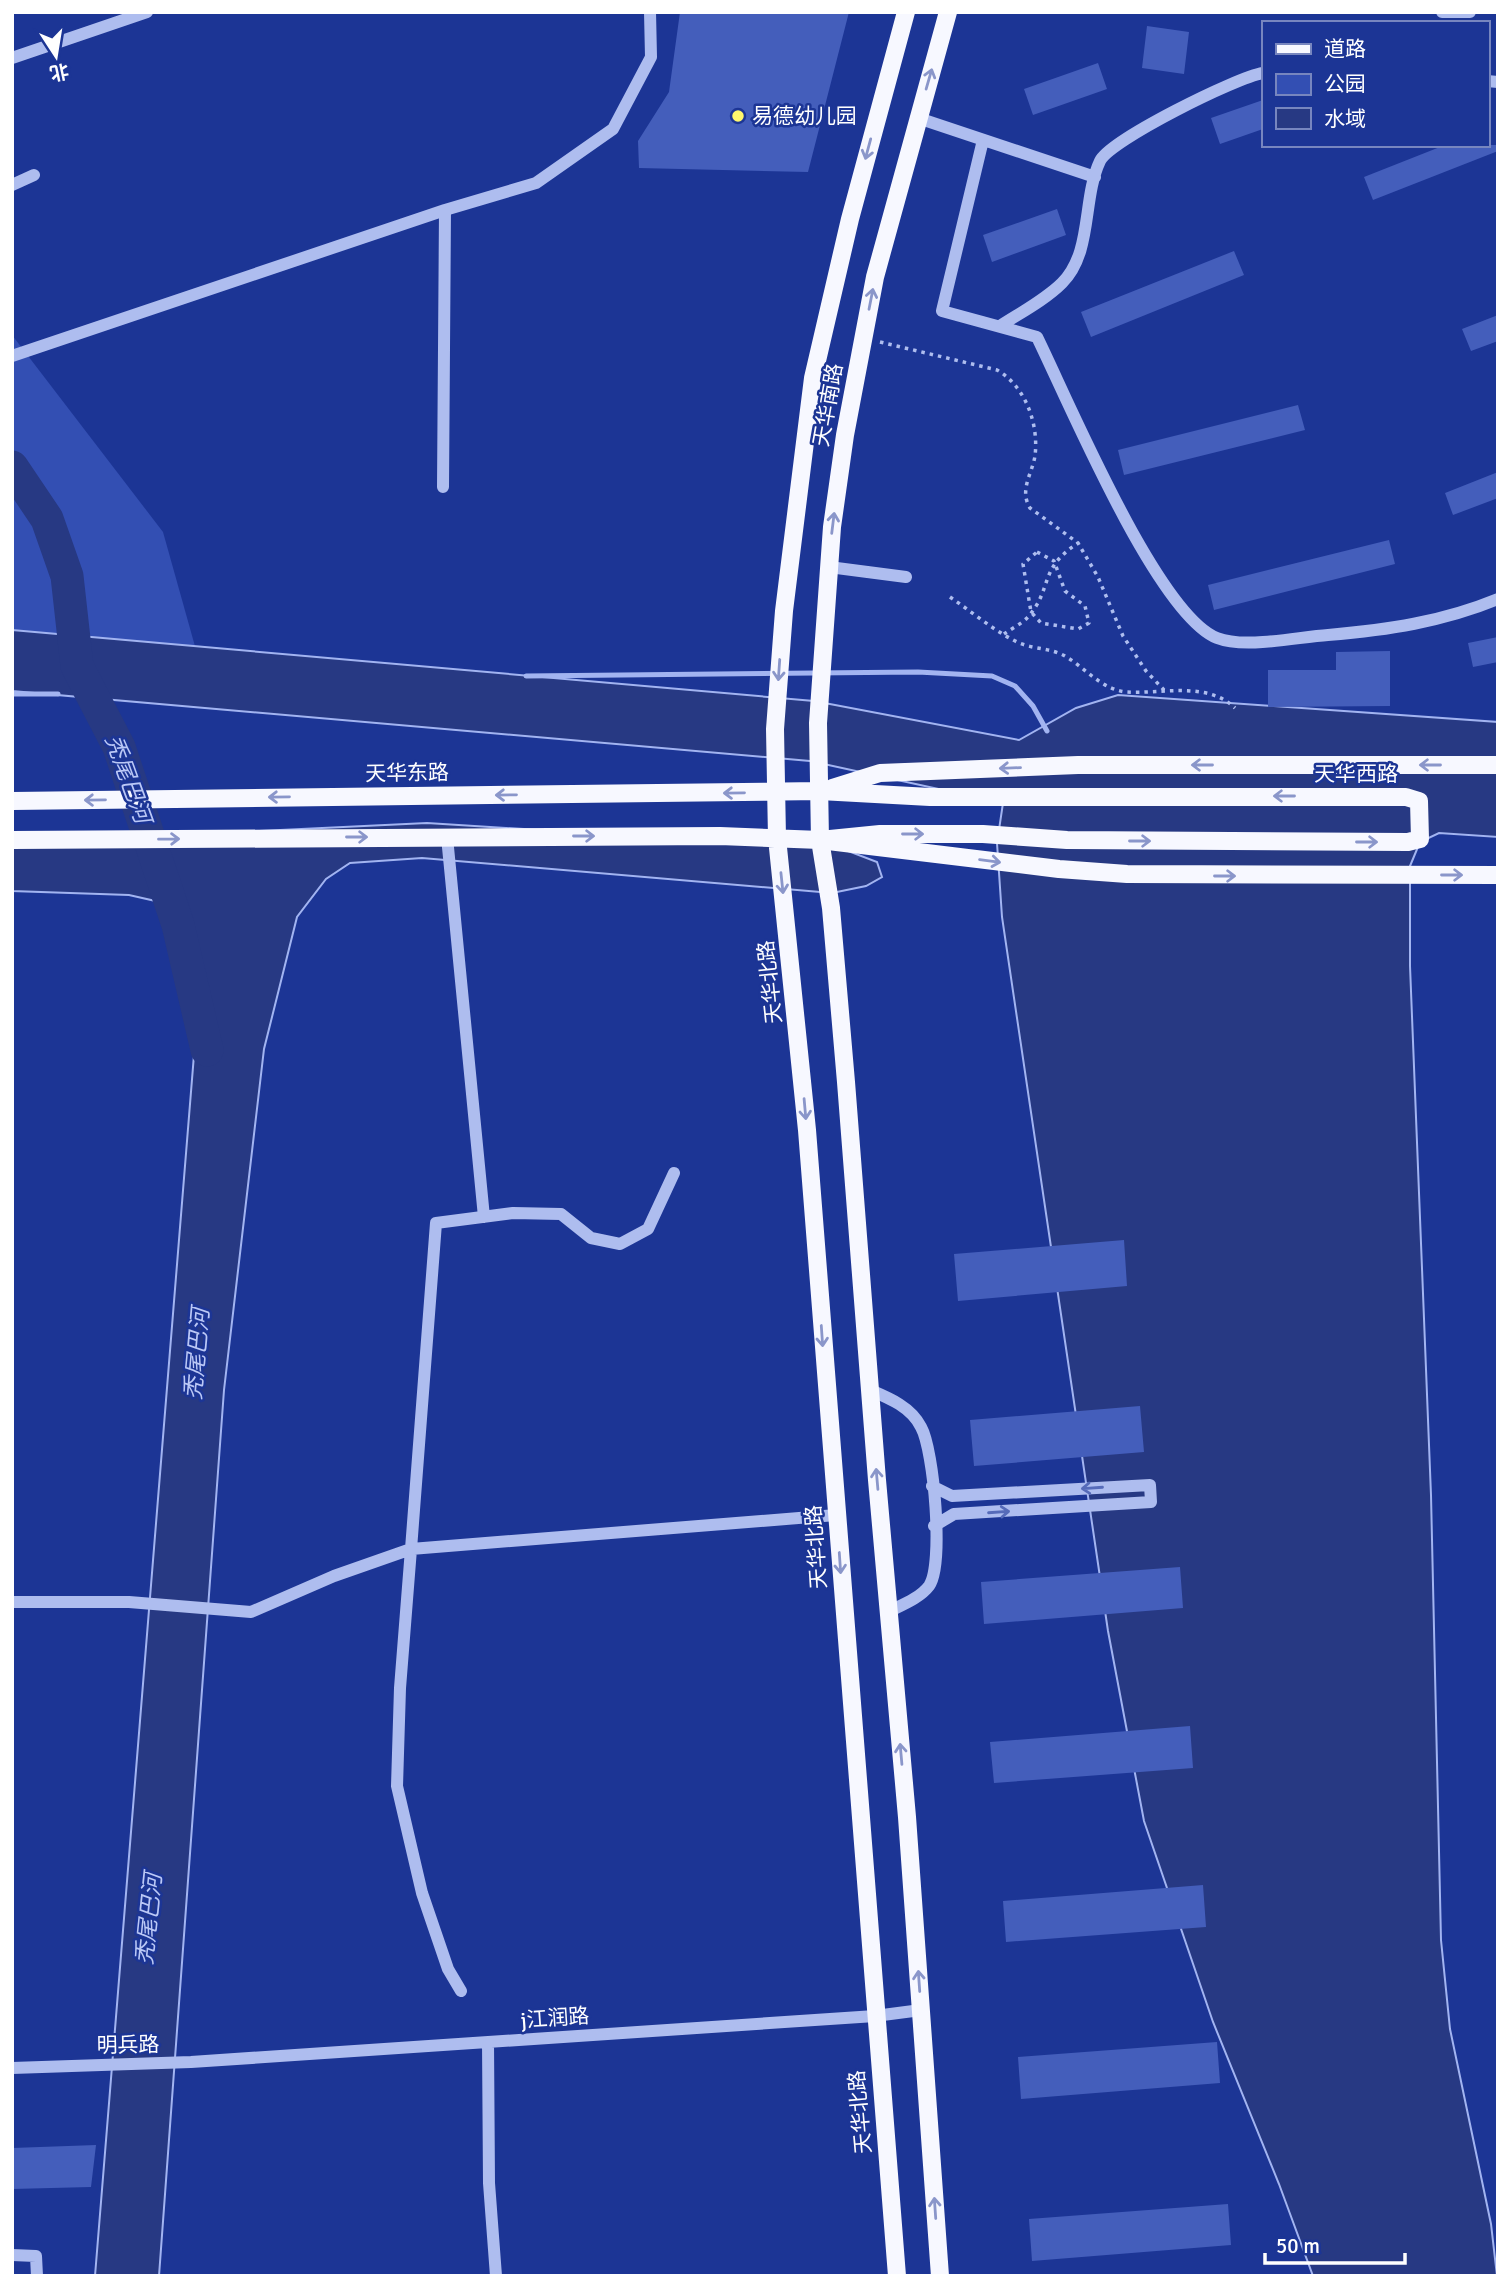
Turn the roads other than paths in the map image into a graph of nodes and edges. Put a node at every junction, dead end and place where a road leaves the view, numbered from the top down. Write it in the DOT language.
graph roads {
  1 [pos="147,12"];
  2 [pos="650,12"];
  3 [pos="906,12"];
  4 [pos="948,12"];
  5 [pos="1442,12"];
  6 [pos="1470,12"];
  7 [pos="12,58"];
  8 [pos="1262,73"];
  9 [pos="918,118"];
  10 [pos="984,140"];
  11 [pos="34,175"];
  12 [pos="1095,177"];
  13 [pos="12,185"];
  14 [pos="445,210"];
  15 [pos="1000,326"];
  16 [pos="12,356"];
  17 [pos="443,487"];
  18 [pos="829,567"];
  19 [pos="906,577"];
  20 [pos="1498,600"];
  21 [pos="1498,765"];
  22 [pos="776,792"];
  23 [pos="811,792"];
  24 [pos="12,801"];
  25 [pos="777,815"];
  26 [pos="447,837"];
  27 [pos="777,838"];
  28 [pos="12,840"];
  29 [pos="820,840"];
  30 [pos="1498,875"];
  31 [pos="674,1173"];
  32 [pos="484,1217"];
  33 [pos="870,1390"];
  34 [pos="932,1486"];
  35 [pos="836,1515"];
  36 [pos="934,1526"];
  37 [pos="411,1549"];
  38 [pos="12,1602"];
  39 [pos="888,1612"];
  40 [pos="461,1991"];
  41 [pos="921,2010"];
  42 [pos="875,2016"];
  43 [pos="488,2042"];
  44 [pos="191,2062"];
  45 [pos="12,2068"];
  46 [pos="12,2256"];
  47 [pos="37,2276"];
  48 [pos="496,2276"];
  49 [pos="897,2276"];
  50 [pos="940,2276"];
  1 -- 7 [label="street"];
  2 -- 14 [label="street"];
  3 -- 22 [label="main road, 天华南路, one-way"];
  9 -- 4 [label="main road, 天华南路, one-way"];
  5 -- 6 [label="street"];
  8 -- 12 [label="street"];
  9 -- 10 [label="street"];
  18 -- 9 [label="main road, 天华南路, one-way"];
  10 -- 12 [label="street"];
  10 -- 15 [label="street"];
  11 -- 13 [label="street"];
  12 -- 15 [label="street"];
  14 -- 16 [label="street"];
  14 -- 17 [label="street"];
  15 -- 20 [label="street"];
  18 -- 19 [label="street"];
  18 -- 23 [label="main road, 天华南路"];
  21 -- 23 [label="main road, 天华西路, one-way"];
  22 -- 23 [label="main road, 天华东路"];
  22 -- 24 [label="main road, 天华东路, one-way"];
  22 -- 25 [label="main road, 天华南路"];
  23 -- 29 [label="main road, 天华南路"];
  29 -- 23 [label="main road, 天华西路, one-way"];
  25 -- 27 [label="main road, 天华北路"];
  26 -- 27 [label="main road, one-way"];
  28 -- 26 [label="main road, one-way"];
  26 -- 32 [label="street"];
  27 -- 29 [label="main road, 天华西路"];
  27 -- 35 [label="main road, 天华北路, one-way"];
  29 -- 30 [label="main road, 天华西路, one-way"];
  29 -- 33 [label="main road"];
  31 -- 32 [label="street"];
  32 -- 37 [label="street"];
  33 -- 34 [label="street"];
  39 -- 33 [label="main road, one-way"];
  34 -- 36 [label="street"];
  36 -- 34 [label="street, one-way"];
  35 -- 37 [label="street"];
  35 -- 42 [label="main road, 天华北路, one-way"];
  36 -- 39 [label="street"];
  37 -- 38 [label="street"];
  37 -- 40 [label="street"];
  41 -- 39 [label="main road, one-way"];
  41 -- 42 [label="street, j江润路"];
  50 -- 41 [label="main road, one-way"];
  42 -- 43 [label="street, j江润路"];
  42 -- 49 [label="main road, 天华北路"];
  43 -- 44 [label="street, j江润路"];
  43 -- 48 [label="street"];
  44 -- 45 [label="street, 明兵路"];
  46 -- 47 [label="street"];
}
